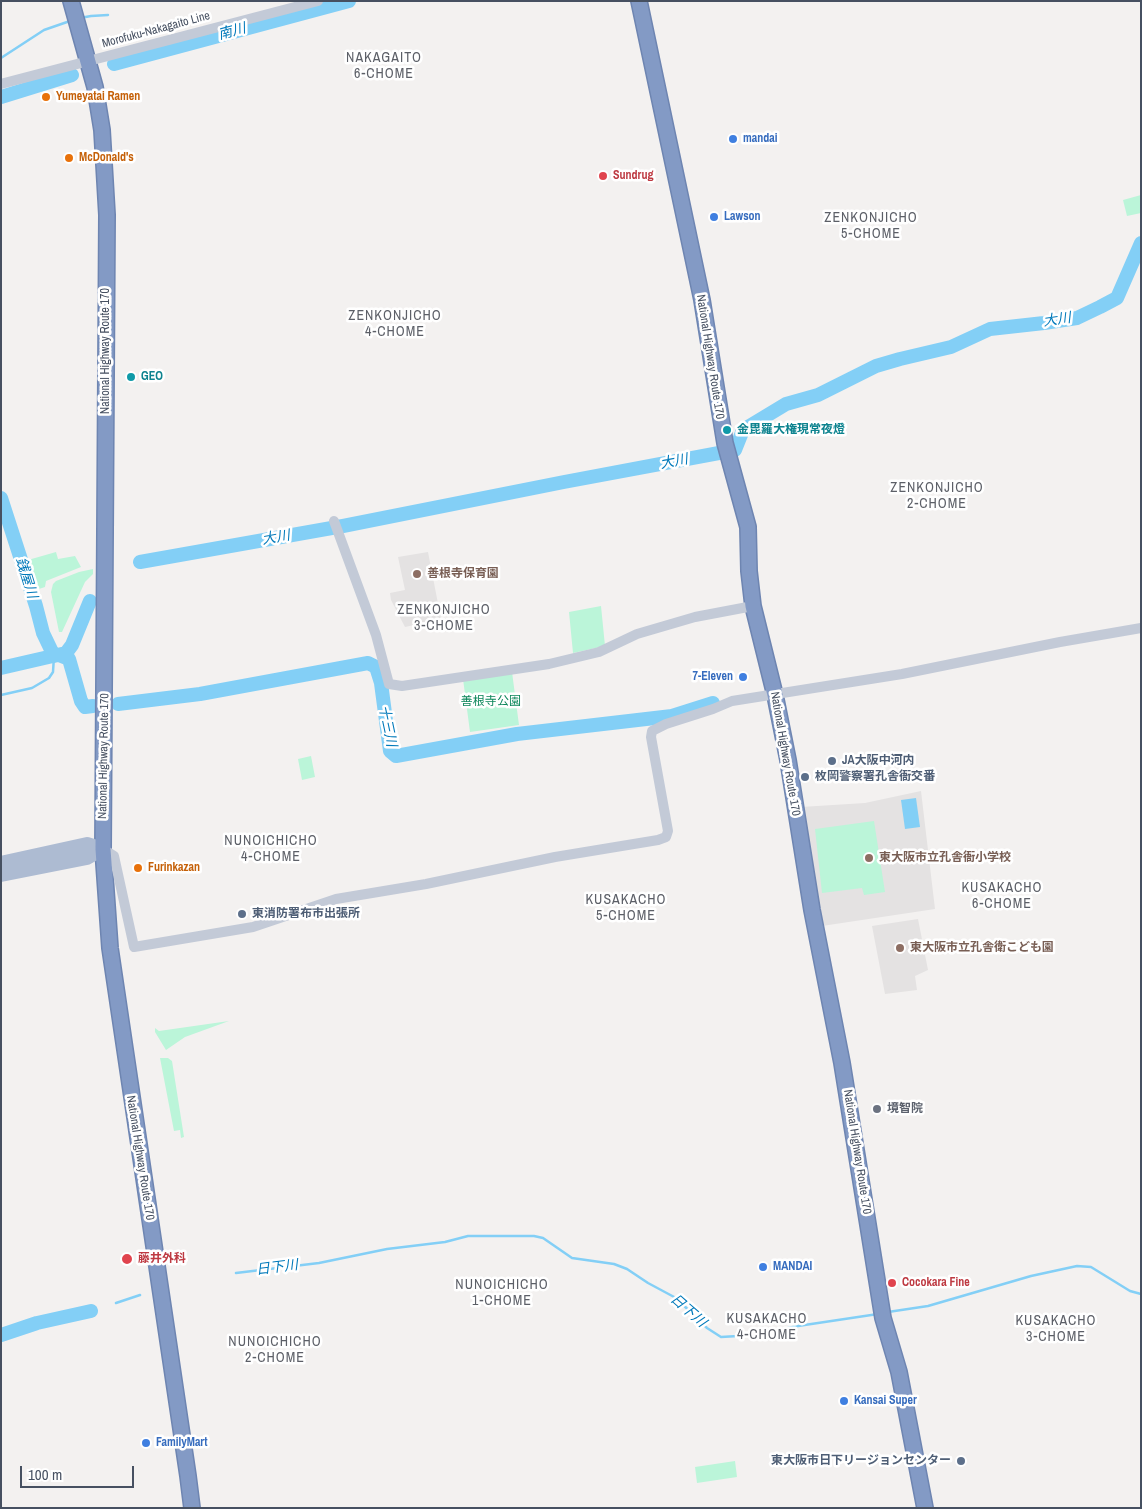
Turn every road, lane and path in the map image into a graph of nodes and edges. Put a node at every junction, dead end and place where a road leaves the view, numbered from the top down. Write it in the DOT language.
graph roads {
  1 [pos="71,1"];
  2 [pos="318,1"];
  3 [pos="639,1"];
  4 [pos="89,60"];
  5 [pos="1,84"];
  6 [pos="334,521"];
  7 [pos="753,606"];
  8 [pos="1141,628"];
  9 [pos="775,695"];
  10 [pos="103,849"];
  11 [pos="1,863"];
  12 [pos="1,875"];
  13 [pos="192,1508"];
  14 [pos="925,1508"];
  1 -- 4 [label="highway, National Highway Route 170"];
  2 -- 4 [label="street, Morofuku-Nakagaito Line"];
  3 -- 7 [label="highway, National Highway Route 170"];
  4 -- 5 [label="street, Morofuku-Nakagaito Line"];
  4 -- 10 [label="highway, National Highway Route 170"];
  6 -- 7 [label="street"];
  7 -- 9 [label="highway, National Highway Route 170"];
  8 -- 9 [label="street"];
  9 -- 10 [label="street"];
  9 -- 14 [label="highway, National Highway Route 170"];
  10 -- 11 [label="main road"];
  10 -- 12 [label="main road"];
  10 -- 13 [label="highway, National Highway Route 170"];
}
